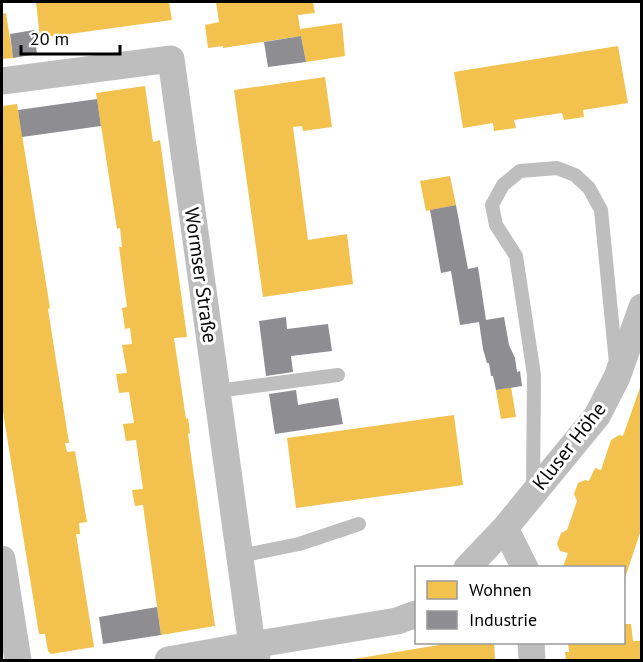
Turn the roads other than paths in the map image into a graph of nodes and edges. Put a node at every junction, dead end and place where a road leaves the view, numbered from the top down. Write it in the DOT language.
graph roads {
  1 [pos="2,81"];
  2 [pos="642,307"];
  3 [pos="338,375"];
  4 [pos="617,377"];
  5 [pos="217,391"];
  6 [pos="533,493"];
  7 [pos="359,524"];
  8 [pos="505,528"];
  9 [pos="240,556"];
  10 [pos="2,560"];
  11 [pos="468,566"];
  12 [pos="524,566"];
  13 [pos="415,615"];
  14 [pos="531,644"];
  15 [pos="255,652"];
  16 [pos="18,660"];
  17 [pos="168,660"];
  18 [pos="532,660"];
  1 -- 5 [label="street, Wormser Straße"];
  2 -- 4 [label="street, Kluser Höhe"];
  3 -- 5 [label="lane"];
  4 -- 6 [label="street, Kluser Höhe"];
  4 -- 6 [label="lane"];
  5 -- 9 [label="street, Wormser Straße"];
  6 -- 8 [label="street, Kluser Höhe"];
  7 -- 9 [label="lane"];
  8 -- 11 [label="street, Kluser Höhe"];
  8 -- 12 [label="street"];
  9 -- 15 [label="street, Wormser Straße"];
  10 -- 16 [label="street"];
  13 -- 15 [label="street"];
  14 -- 18 [label="street"];
  15 -- 17 [label="street"];
}
